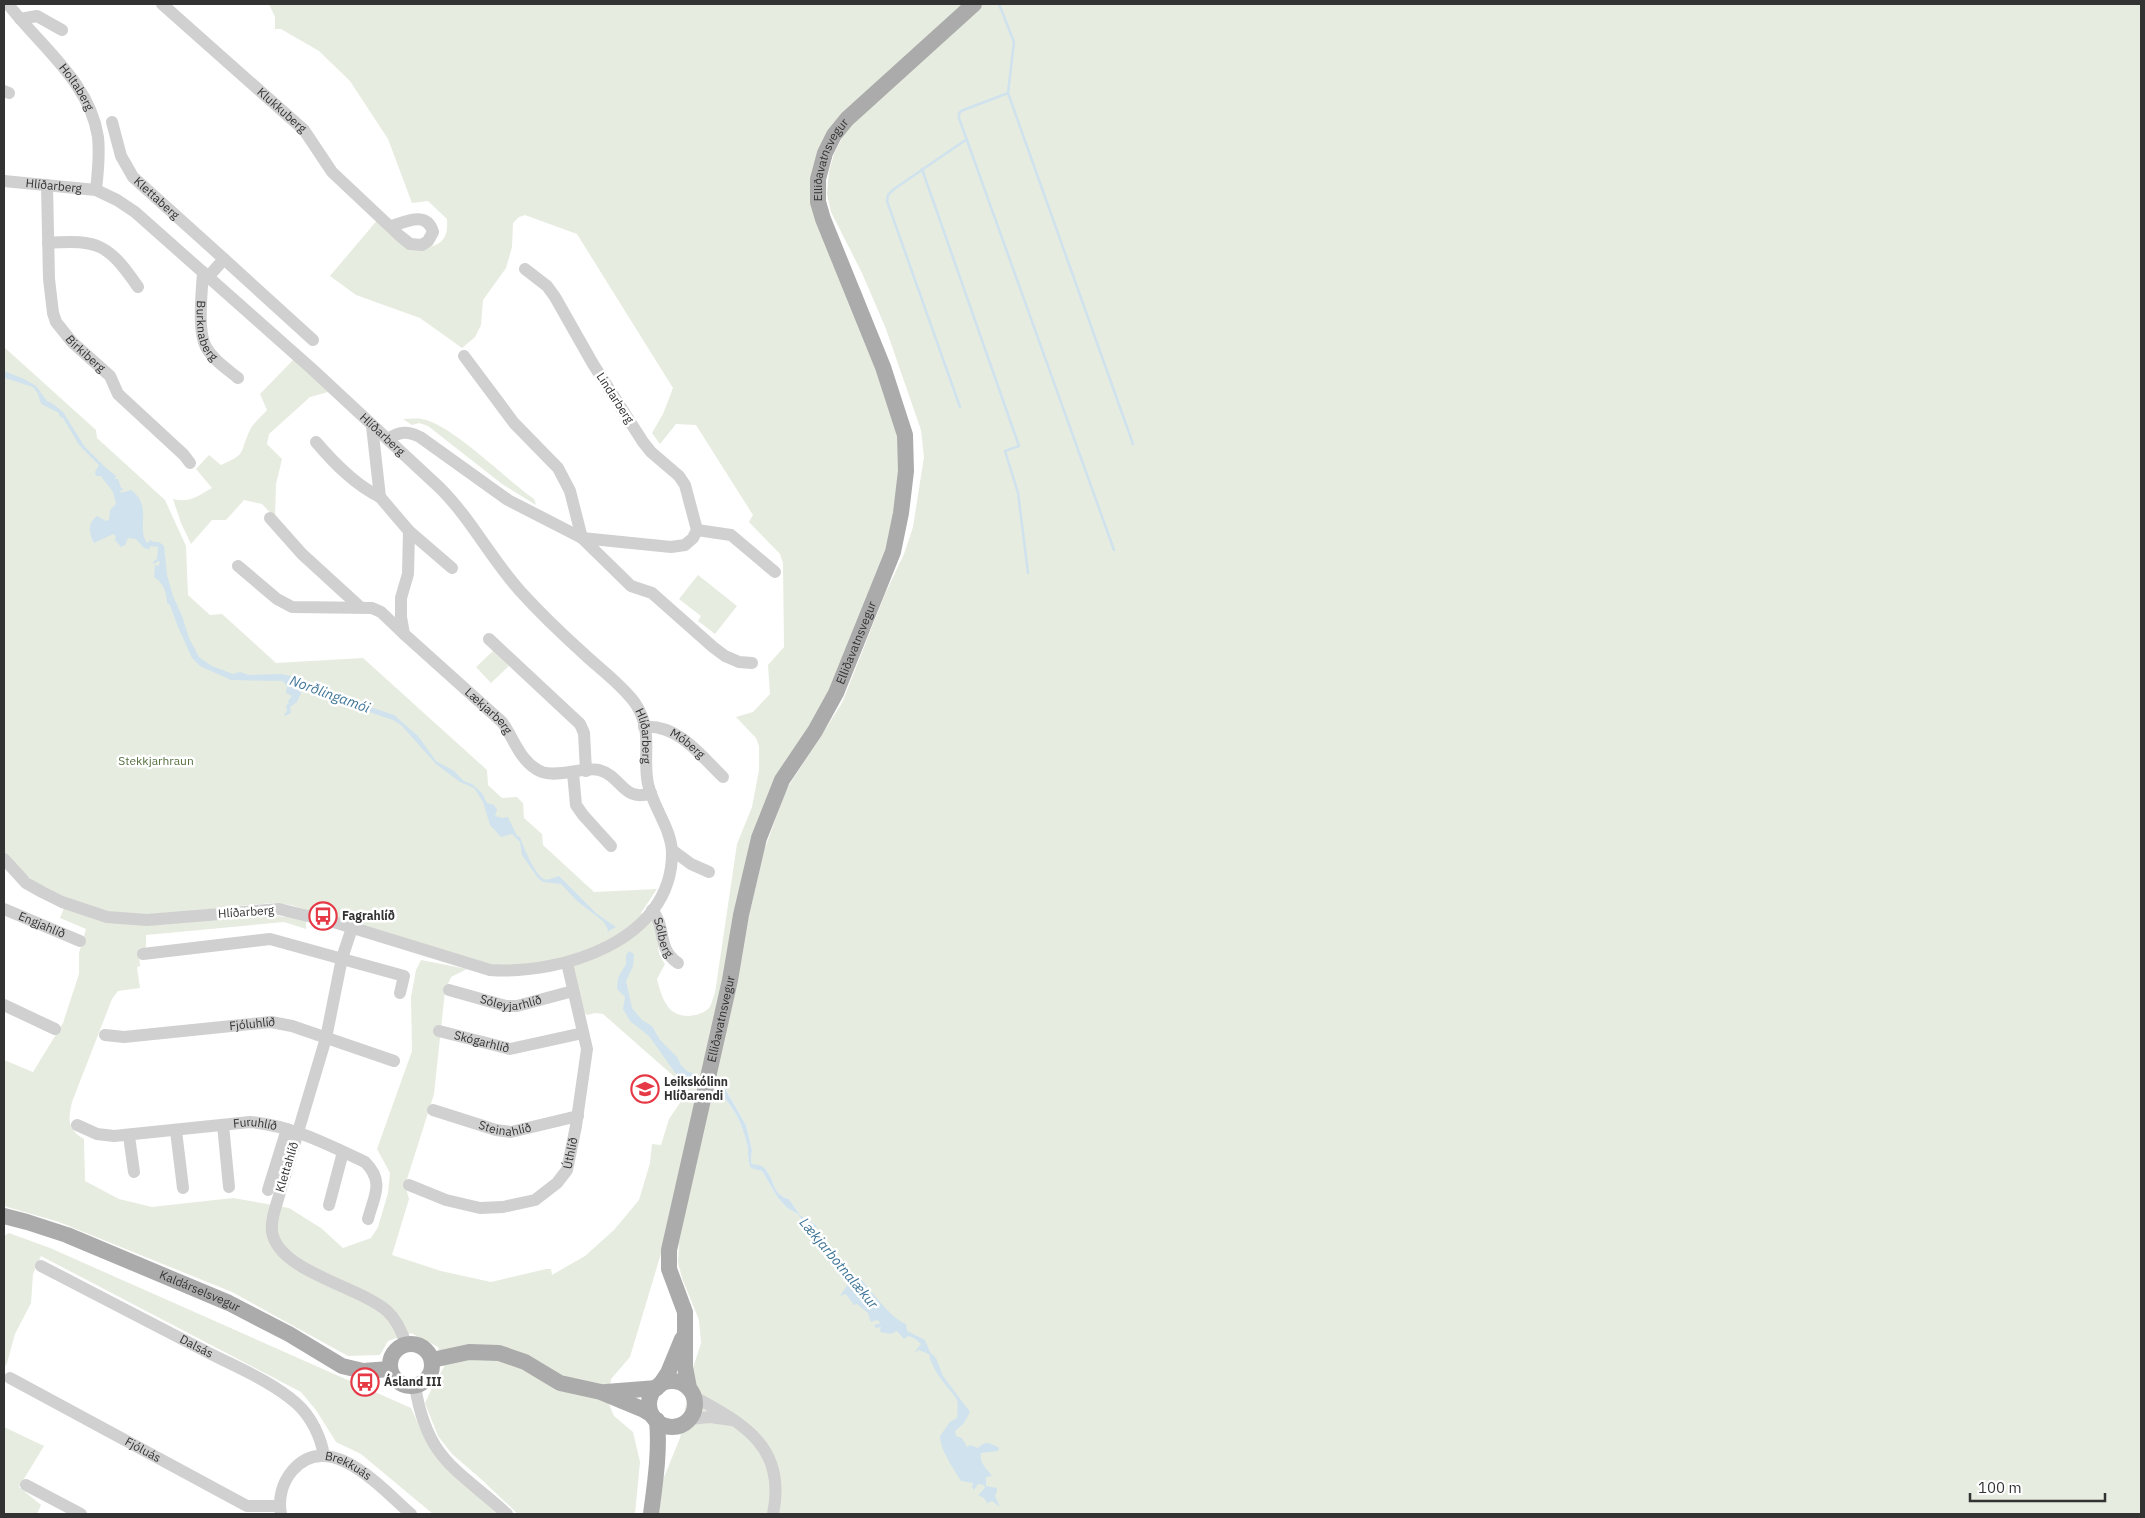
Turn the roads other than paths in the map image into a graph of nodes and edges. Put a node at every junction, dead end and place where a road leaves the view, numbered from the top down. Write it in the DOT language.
graph roads {
  1 [pos="8,4"];
  2 [pos="162,4"];
  3 [pos="974,4"];
  4 [pos="20,19"];
  5 [pos="62,30"];
  6 [pos="112,122"];
  7 [pos="4,181"];
  8 [pos="47,185"];
  9 [pos="96,190"];
  10 [pos="392,226"];
  11 [pos="48,243"];
  12 [pos="224,259"];
  13 [pos="524,269"];
  14 [pos="206,274"];
  15 [pos="138,287"];
  16 [pos="313,340"];
  17 [pos="464,356"];
  18 [pos="238,378"];
  19 [pos="372,426"];
  20 [pos="388,438"];
  21 [pos="316,442"];
  22 [pos="190,463"];
  23 [pos="380,497"];
  24 [pos="270,518"];
  25 [pos="697,530"];
  26 [pos="409,531"];
  27 [pos="582,538"];
  28 [pos="238,566"];
  29 [pos="452,568"];
  30 [pos="775,572"];
  31 [pos="360,607"];
  32 [pos="404,634"];
  33 [pos="489,639"];
  34 [pos="752,663"];
  35 [pos="644,727"];
  36 [pos="586,770"];
  37 [pos="573,773"];
  38 [pos="723,777"];
  39 [pos="651,793"];
  40 [pos="611,846"];
  41 [pos="672,850"];
  42 [pos="4,860"];
  43 [pos="708,872"];
  44 [pos="4,909"];
  45 [pos="652,910"];
  46 [pos="352,928"];
  47 [pos="80,941"];
  48 [pos="143,954"];
  49 [pos="342,958"];
  50 [pos="678,962"];
  51 [pos="567,963"];
  52 [pos="448,990"];
  53 [pos="573,991"];
  54 [pos="400,993"];
  55 [pos="4,1005"];
  56 [pos="55,1029"];
  57 [pos="439,1031"];
  58 [pos="582,1033"];
  59 [pos="105,1035"];
  60 [pos="326,1038"];
  61 [pos="394,1061"];
  62 [pos="433,1110"];
  63 [pos="578,1116"];
  64 [pos="223,1125"];
  65 [pos="78,1126"];
  66 [pos="176,1131"];
  67 [pos="292,1131"];
  68 [pos="129,1136"];
  69 [pos="343,1152"];
  70 [pos="134,1172"];
  71 [pos="409,1185"];
  72 [pos="229,1187"];
  73 [pos="183,1188"];
  74 [pos="268,1190"];
  75 [pos="329,1205"];
  76 [pos="4,1216"];
  77 [pos="368,1219"];
  78 [pos="41,1266"];
  79 [pos="685,1333"];
  80 [pos="406,1344"];
  81 [pos="432,1360"];
  82 [pos="390,1369"];
  83 [pos="10,1378"];
  84 [pos="415,1386"];
  85 [pos="658,1386"];
  86 [pos="601,1392"];
  87 [pos="691,1392"];
  88 [pos="654,1418"];
  89 [pos="737,1421"];
  90 [pos="684,1422"];
  91 [pos="324,1456"];
  92 [pos="657,1468"];
  93 [pos="26,1485"];
  94 [pos="280,1510"];
  95 [pos="81,1514"];
  96 [pos="411,1514"];
  97 [pos="507,1514"];
  98 [pos="651,1514"];
  99 [pos="773,1514"];
  1 -- 4 [label="street, Holtaberg"];
  2 -- 10 [label="street, Klukkuberg"];
  3 -- 79 [label="main road, Elliðavatnsvegur"];
  4 -- 5 [label="street"];
  4 -- 9 [label="street, Holtaberg"];
  6 -- 12 [label="street, Klettaberg"];
  7 -- 8 [label="street, Hlíðarberg"];
  8 -- 9 [label="street, Hlíðarberg"];
  8 -- 11 [label="street, Birkiberg"];
  9 -- 14 [label="street, Hlíðarberg"];
  11 -- 15 [label="street"];
  11 -- 22 [label="street, Birkiberg"];
  12 -- 14 [label="street"];
  12 -- 16 [label="street, Klettaberg"];
  13 -- 25 [label="street, Lindarberg"];
  14 -- 18 [label="street, Burknaberg"];
  14 -- 19 [label="street, Hlíðarberg"];
  17 -- 27 [label="street"];
  19 -- 20 [label="street, Hlíðarberg"];
  19 -- 23 [label="street"];
  20 -- 27 [label="street"];
  20 -- 35 [label="street, Hlíðarberg"];
  21 -- 23 [label="street"];
  23 -- 26 [label="street"];
  24 -- 31 [label="street, Lækjarberg"];
  25 -- 27 [label="street"];
  25 -- 30 [label="street"];
  26 -- 29 [label="street"];
  26 -- 32 [label="street"];
  27 -- 34 [label="street"];
  28 -- 31 [label="street, Lækjarberg"];
  31 -- 32 [label="street, Lækjarberg"];
  32 -- 37 [label="street, Lækjarberg"];
  33 -- 36 [label="street"];
  35 -- 38 [label="street, Móberg"];
  35 -- 39 [label="street, Hlíðarberg"];
  36 -- 37 [label="street, Lækjarberg"];
  36 -- 39 [label="street, Lækjarberg"];
  37 -- 40 [label="street"];
  39 -- 41 [label="street, Hlíðarberg"];
  41 -- 43 [label="street"];
  41 -- 45 [label="street, Hlíðarberg"];
  42 -- 46 [label="street, Hlíðarberg"];
  44 -- 47 [label="street, Engjahlíð"];
  45 -- 50 [label="street, Sólberg"];
  45 -- 51 [label="street, Hlíðarberg"];
  46 -- 49 [label="street, Klettahlíð"];
  46 -- 51 [label="street, Hlíðarberg"];
  48 -- 49 [label="street"];
  49 -- 54 [label="street"];
  49 -- 60 [label="street, Klettahlíð"];
  51 -- 53 [label="street, Úthlíð"];
  52 -- 53 [label="street, Sóleyjarhlíð"];
  53 -- 58 [label="street, Úthlíð"];
  55 -- 56 [label="street"];
  57 -- 58 [label="street, Skógarhlíð"];
  58 -- 63 [label="street, Úthlíð"];
  59 -- 60 [label="street, Fjóluhlíð"];
  60 -- 61 [label="street, Fjóluhlíð"];
  60 -- 67 [label="street, Klettahlíð"];
  62 -- 63 [label="street, Steinahlíð"];
  63 -- 71 [label="street, Úthlíð"];
  64 -- 66 [label="street, Furuhlíð"];
  64 -- 67 [label="street, Furuhlíð"];
  64 -- 72 [label="street, Furuhlíð"];
  65 -- 68 [label="street, Furuhlíð"];
  66 -- 68 [label="street, Furuhlíð"];
  66 -- 73 [label="street"];
  67 -- 69 [label="street, Furuhlíð"];
  67 -- 74 [label="street, Furuhlíð"];
  67 -- 80 [label="street, Klettahlíð"];
  68 -- 70 [label="street"];
  69 -- 75 [label="street"];
  69 -- 77 [label="street, Furuhlíð"];
  76 -- 82 [label="main road, Kaldárselsvegur"];
  78 -- 91 [label="street, Dalsás"];
  79 -- 85 [label="main road, Elliðavatnsvegur"];
  79 -- 87 [label="main road, Elliðavatnsvegur"];
  80 -- 81 [label="main road"];
  80 -- 82 [label="main road"];
  81 -- 84 [label="main road"];
  81 -- 86 [label="main road"];
  82 -- 84 [label="main road"];
  83 -- 94 [label="street, Fjóluás"];
  84 -- 97 [label="street"];
  85 -- 86 [label="main road"];
  85 -- 87 [label="main road"];
  85 -- 88 [label="main road"];
  86 -- 88 [label="main road"];
  87 -- 89 [label="street"];
  87 -- 90 [label="main road"];
  88 -- 90 [label="main road"];
  88 -- 92 [label="main road"];
  89 -- 90 [label="street"];
  89 -- 99 [label="street"];
  90 -- 92 [label="main road"];
  91 -- 94 [label="street, Brekkuás"];
  91 -- 96 [label="street, Brekkuás"];
  92 -- 98 [label="main road"];
  93 -- 95 [label="street"];
}
